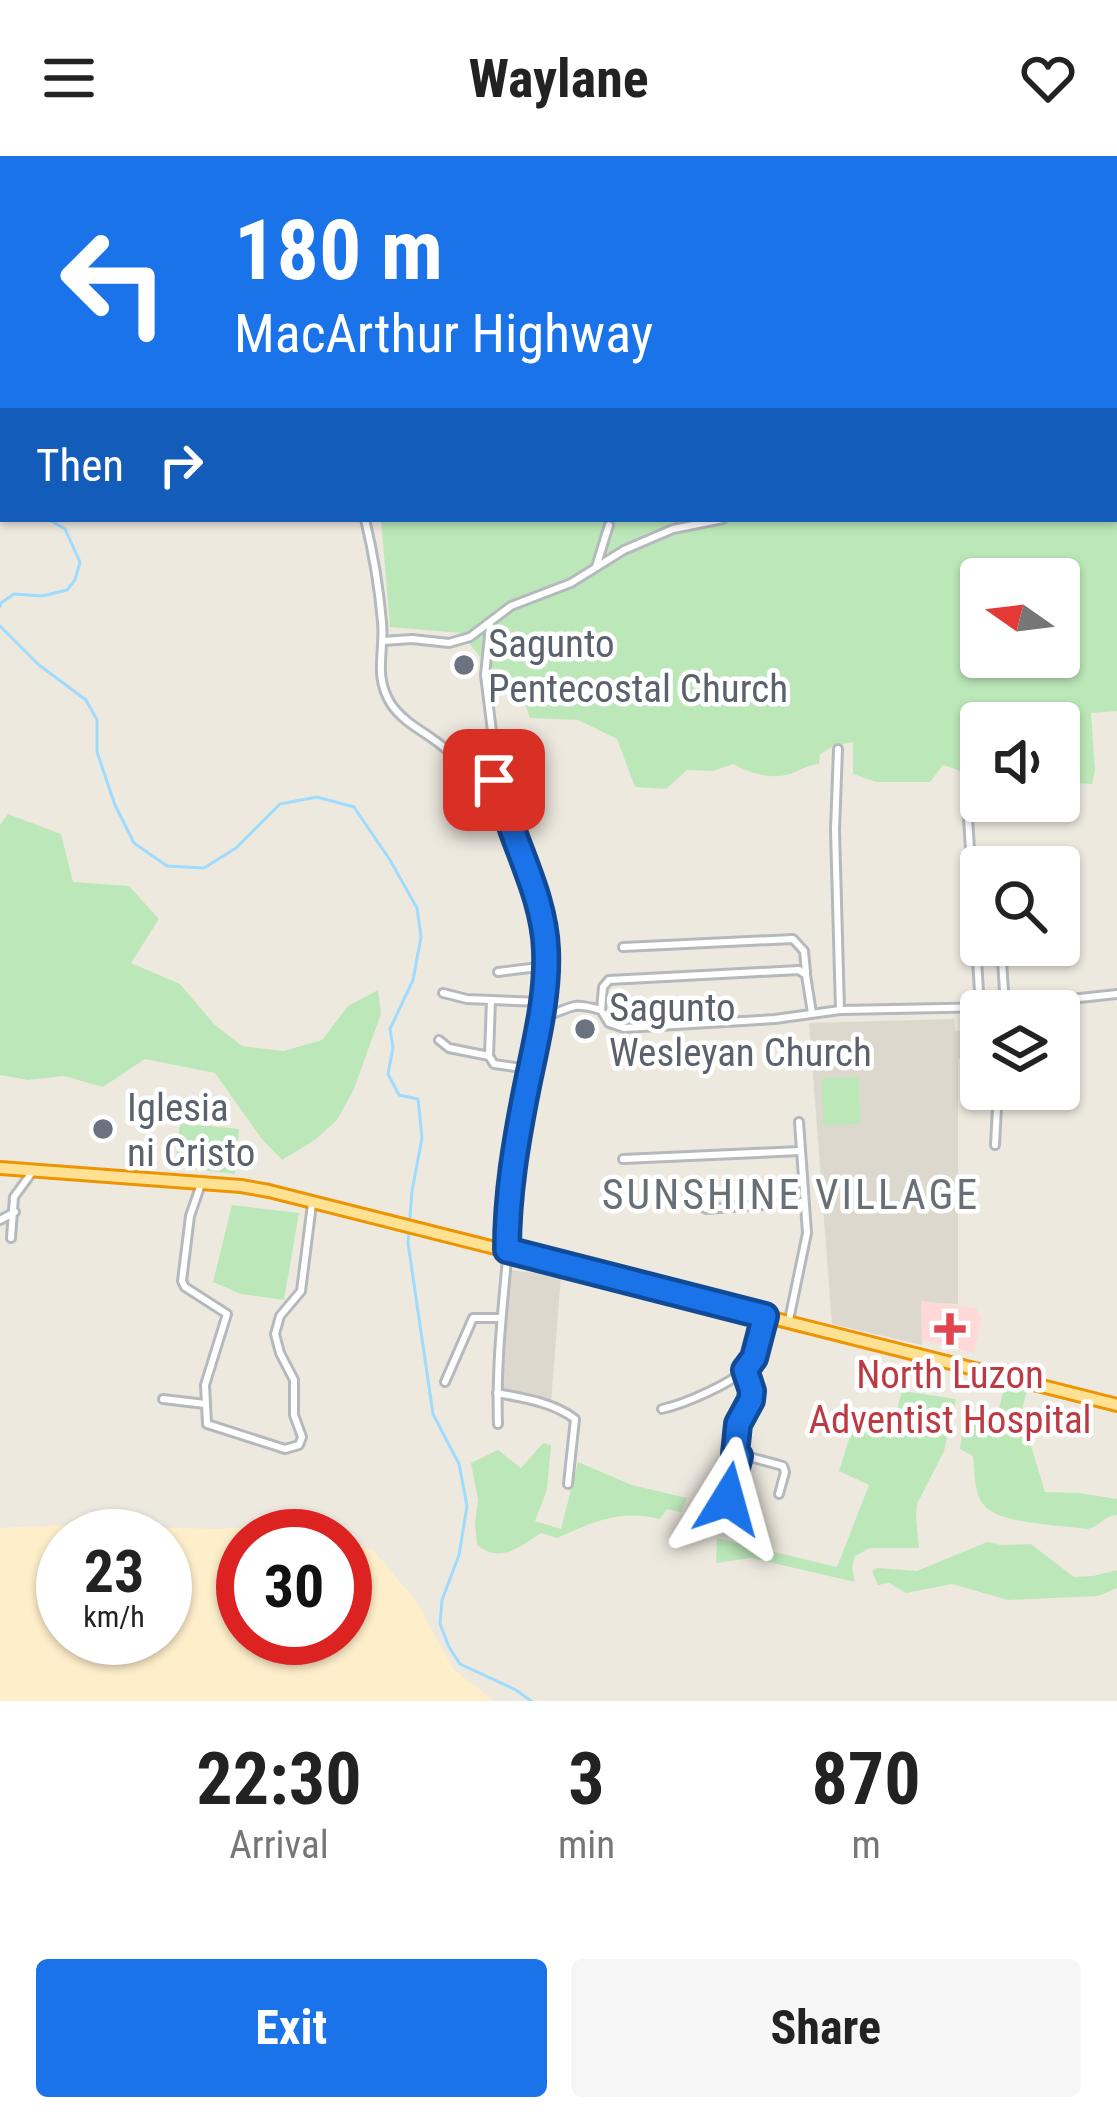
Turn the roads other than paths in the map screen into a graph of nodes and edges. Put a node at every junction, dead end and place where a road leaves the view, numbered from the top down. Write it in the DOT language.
graph roads {
  1 [pos="366,522"];
  2 [pos="708,522"];
  3 [pos="609,524"];
  4 [pos="596,567"];
  5 [pos="490,623"];
  6 [pos="383,641"];
  7 [pos="838,749"];
  8 [pos="498,783"];
  9 [pos="968,822"];
  10 [pos="623,947"];
  11 [pos="546,966"];
  12 [pos="498,972"];
  13 [pos="806,975"];
  14 [pos="979,990"];
  15 [pos="443,993"];
  16 [pos="1117,994"];
  17 [pos="1080,998"];
  18 [pos="491,1000"];
  19 [pos="542,1002"];
  20 [pos="960,1007"];
  21 [pos="602,1010"];
  22 [pos="840,1010"];
  23 [pos="812,1013"];
  24 [pos="540,1015"];
  25 [pos="439,1040"];
  26 [pos="489,1056"];
  27 [pos="531,1069"];
  28 [pos="996,1110"];
  29 [pos="799,1122"];
  30 [pos="994,1144"];
  31 [pos="800,1151"];
  32 [pos="623,1160"];
  33 [pos="0,1168"];
  34 [pos="33,1171"];
  35 [pos="202,1184"];
  36 [pos="313,1202"];
  37 [pos="804,1202"];
  38 [pos="706,1209"];
  39 [pos="15,1212"];
  40 [pos="0,1220"];
  41 [pos="11,1238"];
  42 [pos="507,1250"];
  43 [pos="765,1316"];
  44 [pos="502,1318"];
  45 [pos="788,1322"];
  46 [pos="745,1370"];
  47 [pos="445,1382"];
  48 [pos="497,1393"];
  49 [pos="163,1399"];
  50 [pos="205,1404"];
  51 [pos="1117,1405"];
  52 [pos="662,1409"];
  53 [pos="498,1424"];
  54 [pos="739,1456"];
  55 [pos="568,1484"];
  56 [pos="779,1494"];
  57 [pos="739,1504"];
  1 -- 6 [label="street"];
  2 -- 4 [label="street"];
  3 -- 4 [label="street"];
  4 -- 5 [label="street"];
  5 -- 6 [label="street"];
  5 -- 8 [label="street"];
  6 -- 8 [label="street"];
  7 -- 22 [label="street"];
  8 -- 11 [label="street"];
  9 -- 14 [label="street"];
  10 -- 13 [label="street"];
  11 -- 12 [label="street"];
  11 -- 19 [label="street"];
  13 -- 21 [label="street"];
  13 -- 23 [label="street"];
  15 -- 18 [label="street"];
  16 -- 17 [label="street"];
  18 -- 19 [label="street"];
  18 -- 26 [label="street"];
  19 -- 24 [label="street"];
  20 -- 22 [label="street"];
  21 -- 23 [label="street"];
  21 -- 24 [label="street"];
  22 -- 23 [label="street"];
  24 -- 27 [label="street"];
  25 -- 26 [label="street"];
  26 -- 27 [label="street"];
  27 -- 42 [label="street"];
  28 -- 30 [label="street"];
  29 -- 31 [label="street"];
  31 -- 32 [label="street"];
  31 -- 37 [label="street"];
  33 -- 34 [label="highway"];
  34 -- 35 [label="highway"];
  34 -- 39 [label="street"];
  35 -- 36 [label="highway"];
  35 -- 50 [label="street"];
  36 -- 42 [label="highway"];
  36 -- 50 [label="street"];
  37 -- 38 [label="street"];
  37 -- 45 [label="street"];
  39 -- 40 [label="street"];
  39 -- 41 [label="street"];
  42 -- 43 [label="highway"];
  42 -- 44 [label="street"];
  43 -- 45 [label="highway"];
  43 -- 46 [label="street"];
  44 -- 47 [label="street"];
  44 -- 48 [label="street"];
  45 -- 51 [label="highway"];
  46 -- 52 [label="street"];
  46 -- 54 [label="street"];
  48 -- 53 [label="street"];
  48 -- 55 [label="street"];
  49 -- 50 [label="street"];
  54 -- 56 [label="street"];
  54 -- 57 [label="street"];
}
